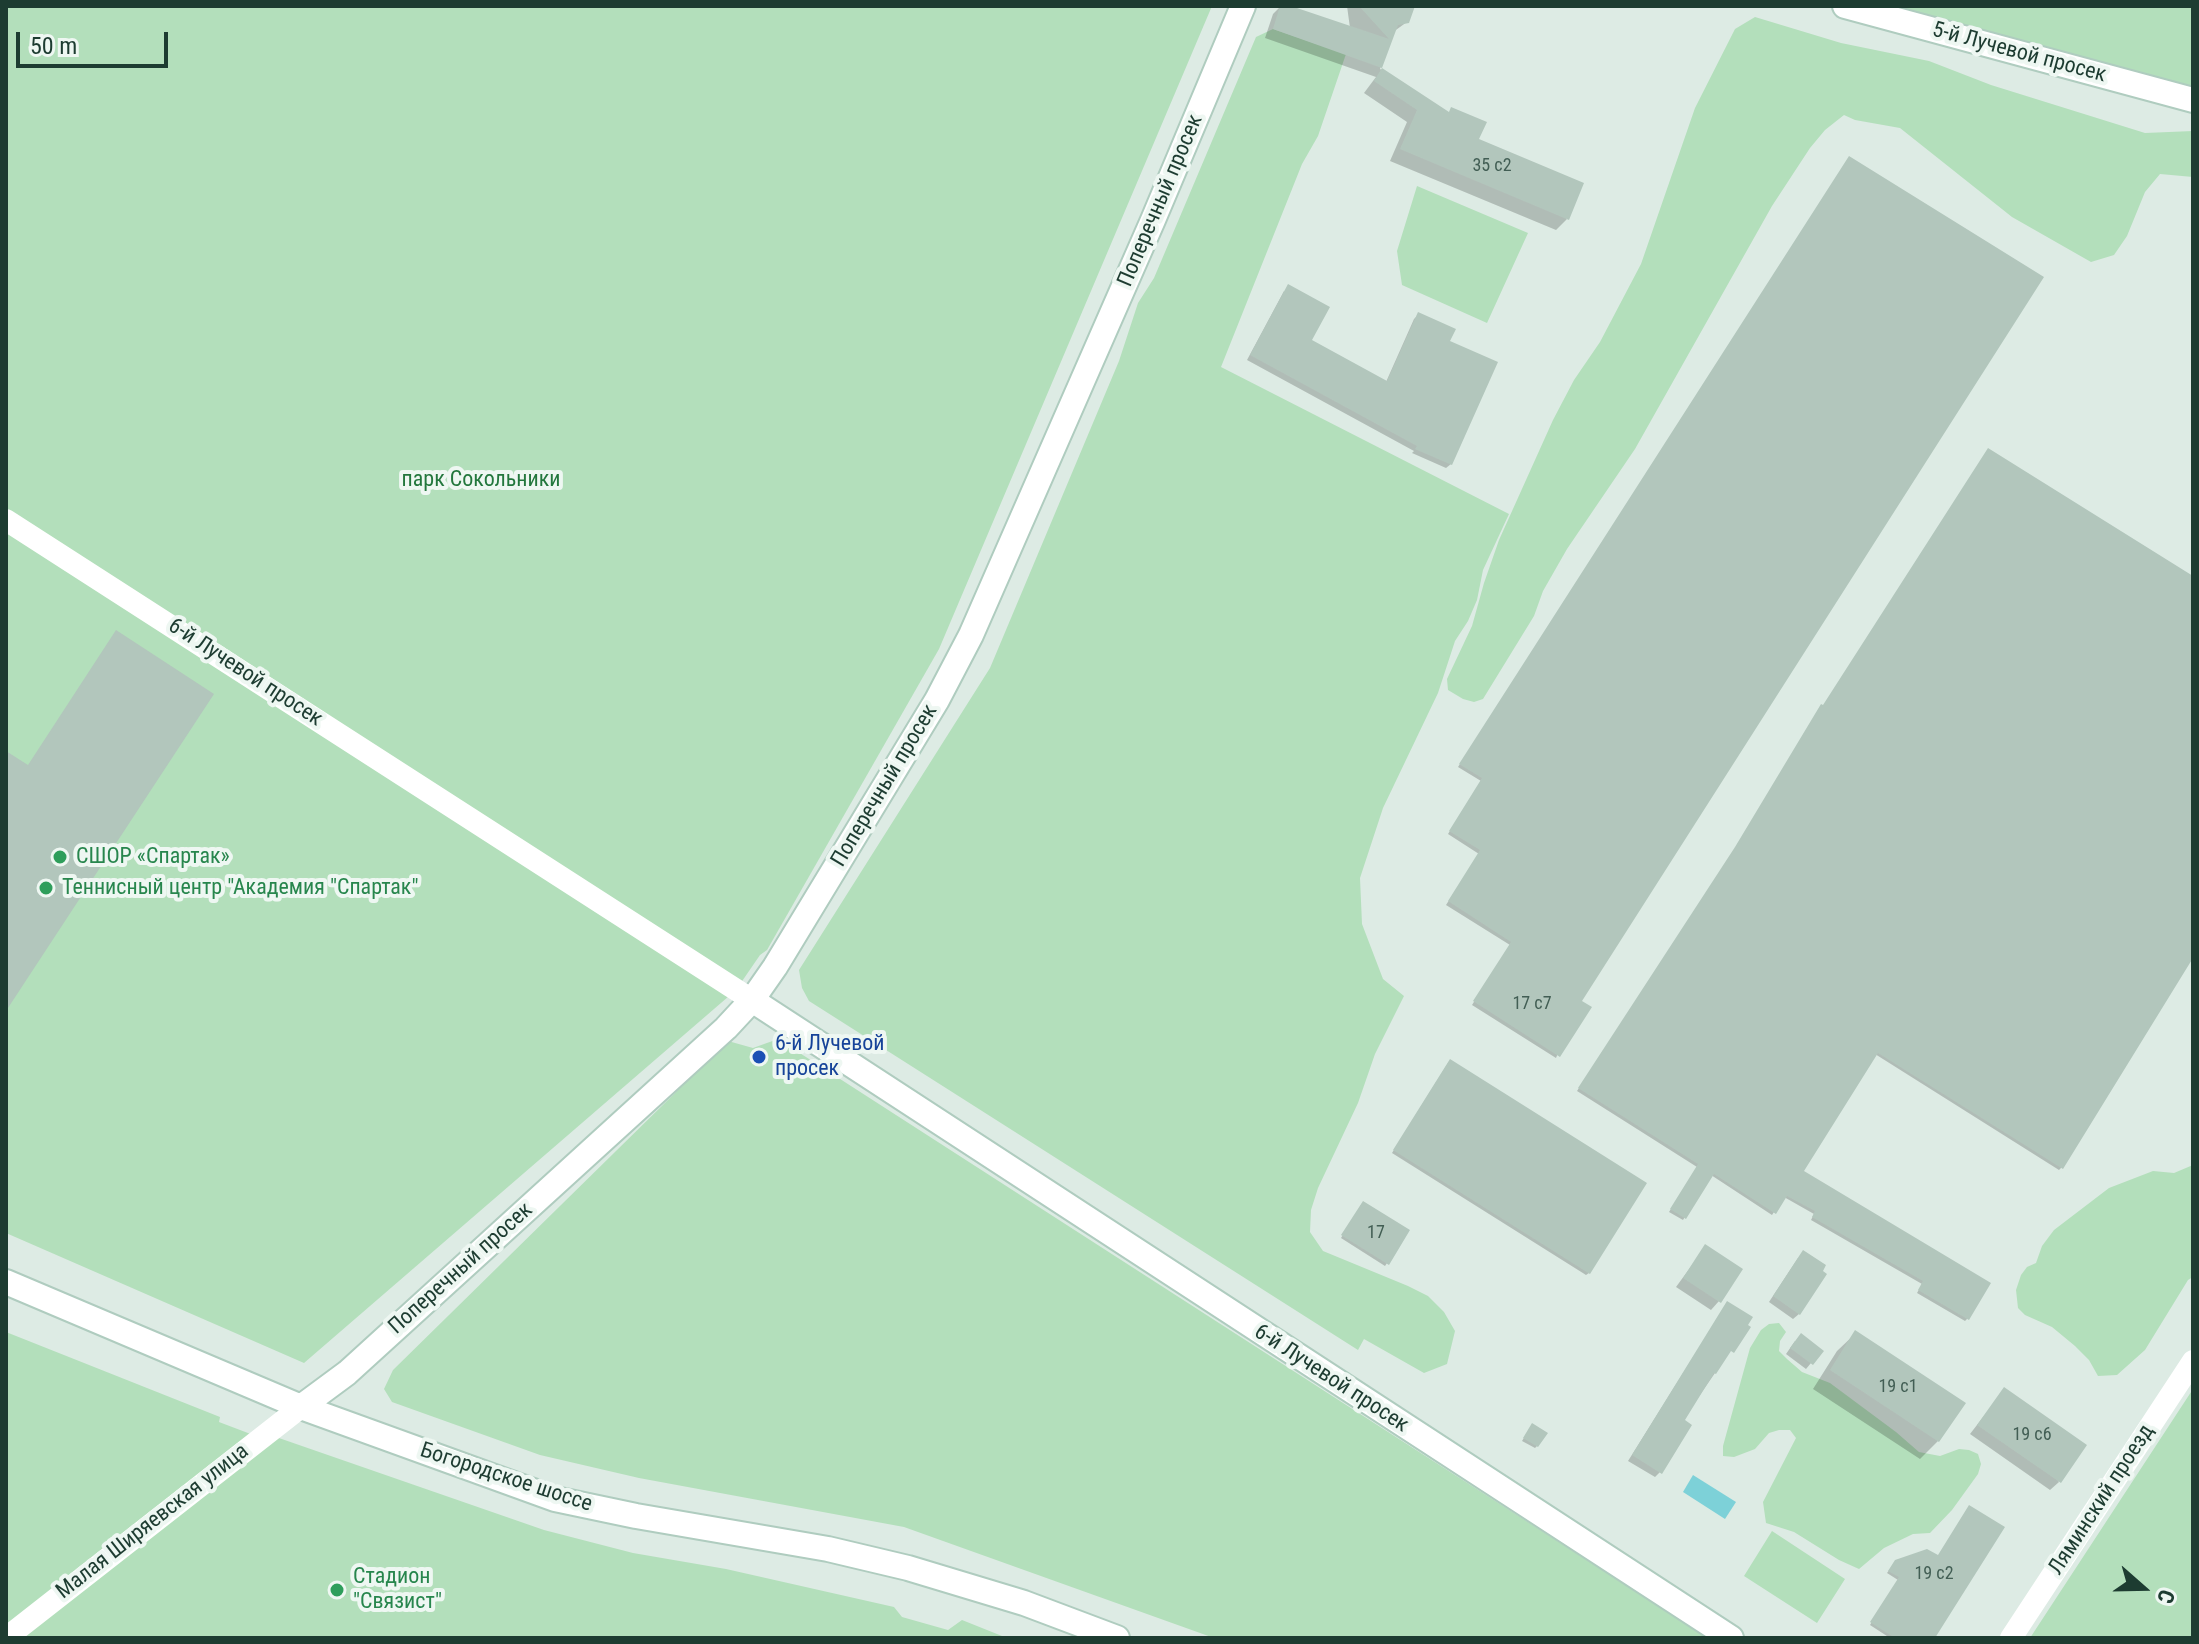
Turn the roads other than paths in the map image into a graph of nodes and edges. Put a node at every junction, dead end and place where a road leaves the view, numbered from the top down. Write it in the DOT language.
graph roads {
  1 [pos="1243,6"];
  2 [pos="1845,6"];
  3 [pos="2193,100"];
  4 [pos="6,520"];
  5 [pos="752,1000"];
  6 [pos="6,1282"];
  7 [pos="2193,1361"];
  8 [pos="301,1407"];
  9 [pos="6,1638"];
  10 [pos="1117,1638"];
  11 [pos="1731,1638"];
  12 [pos="2011,1638"];
  1 -- 5 [label="street, Поперечный просек"];
  2 -- 3 [label="street, 5-й Лучевой просек"];
  4 -- 5 [label="street, 6-й Лучевой просек"];
  5 -- 8 [label="street, Поперечный просек"];
  5 -- 11 [label="street, 6-й Лучевой просек"];
  6 -- 8 [label="street, Богородское шоссе"];
  7 -- 12 [label="street, Ляминский проезд"];
  8 -- 9 [label="street, Малая Ширяевская улица"];
  8 -- 10 [label="street, Богородское шоссе"];
}
